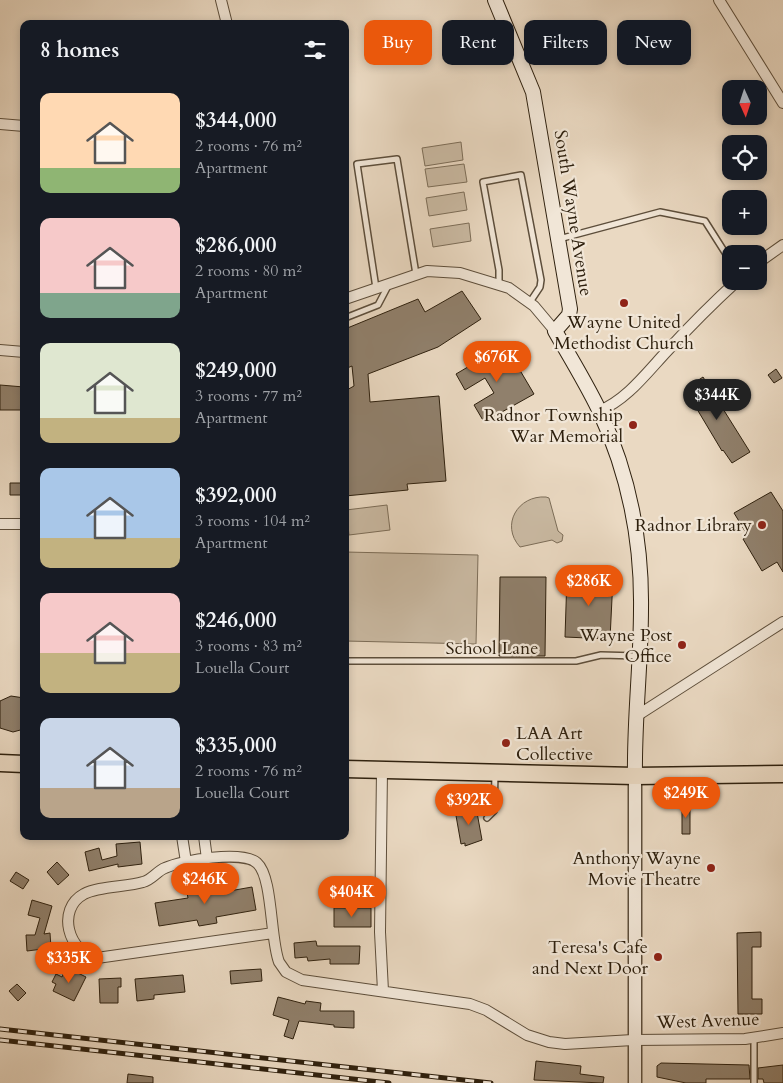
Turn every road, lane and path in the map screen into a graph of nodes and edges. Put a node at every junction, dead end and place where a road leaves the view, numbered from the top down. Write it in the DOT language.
graph roads {
  1 [pos="221,0"];
  2 [pos="495,0"];
  3 [pos="719,0"];
  4 [pos="226,20"];
  5 [pos="783,103"];
  6 [pos="0,124"];
  7 [pos="20,126"];
  8 [pos="558,239"];
  9 [pos="783,245"];
  10 [pos="722,248"];
  11 [pos="767,256"];
  12 [pos="416,275"];
  13 [pos="499,283"];
  14 [pos="389,284"];
  15 [pos="376,288"];
  16 [pos="727,290"];
  17 [pos="349,298"];
  18 [pos="530,302"];
  19 [pos="349,316"];
  20 [pos="555,330"];
  21 [pos="0,350"];
  22 [pos="20,352"];
  23 [pos="600,411"];
  24 [pos="0,524"];
  25 [pos="20,524"];
  26 [pos="783,622"];
  27 [pos="639,656"];
  28 [pos="349,661"];
  29 [pos="635,717"];
  30 [pos="0,763"];
  31 [pos="20,764"];
  32 [pos="349,770"];
  33 [pos="382,770"];
  34 [pos="495,772"];
  35 [pos="783,774"];
  36 [pos="635,776"];
  37 [pos="487,818"];
  38 [pos="183,840"];
  39 [pos="205,840"];
  40 [pos="207,859"];
  41 [pos="186,862"];
  42 [pos="273,933"];
  43 [pos="383,991"];
  44 [pos="783,1033"];
  45 [pos="754,1037"];
  46 [pos="633,1040"];
  47 [pos="635,1083"];
  48 [pos="754,1083"];
  1 -- 4 [label="street"];
  2 -- 8 [label="main road, South Wayne Avenue"];
  3 -- 5 [label="street"];
  6 -- 7 [label="street"];
  8 -- 10 [label="lane"];
  8 -- 20 [label="main road, South Wayne Avenue"];
  9 -- 11 [label="street"];
  12 -- 13 [label="street"];
  12 -- 14 [label="street"];
  12 -- 15 [label="lane"];
  13 -- 18 [label="street"];
  13 -- 18 [label="lane"];
  14 -- 15 [label="street"];
  14 -- 19 [label="lane"];
  15 -- 17 [label="street"];
  16 -- 23 [label="street"];
  18 -- 20 [label="street"];
  20 -- 23 [label="main road"];
  21 -- 22 [label="street"];
  23 -- 27 [label="main road"];
  24 -- 25 [label="street"];
  26 -- 29 [label="street"];
  27 -- 28 [label="lane, School Lane"];
  27 -- 29 [label="main road"];
  29 -- 36 [label="main road"];
  30 -- 31 [label="highway"];
  32 -- 33 [label="highway"];
  33 -- 34 [label="highway"];
  33 -- 43 [label="street"];
  34 -- 36 [label="highway"];
  34 -- 37 [label="lane"];
  35 -- 36 [label="highway"];
  36 -- 46 [label="street"];
  38 -- 41 [label="street"];
  39 -- 40 [label="street"];
  40 -- 41 [label="street"];
  40 -- 42 [label="street, West Avenue"];
  41 -- 42 [label="street"];
  42 -- 43 [label="street, West Avenue"];
  43 -- 46 [label="street, West Avenue"];
  44 -- 45 [label="street, West Avenue"];
  45 -- 46 [label="street, West Avenue"];
  45 -- 48 [label="lane"];
  46 -- 47 [label="street"];
}
